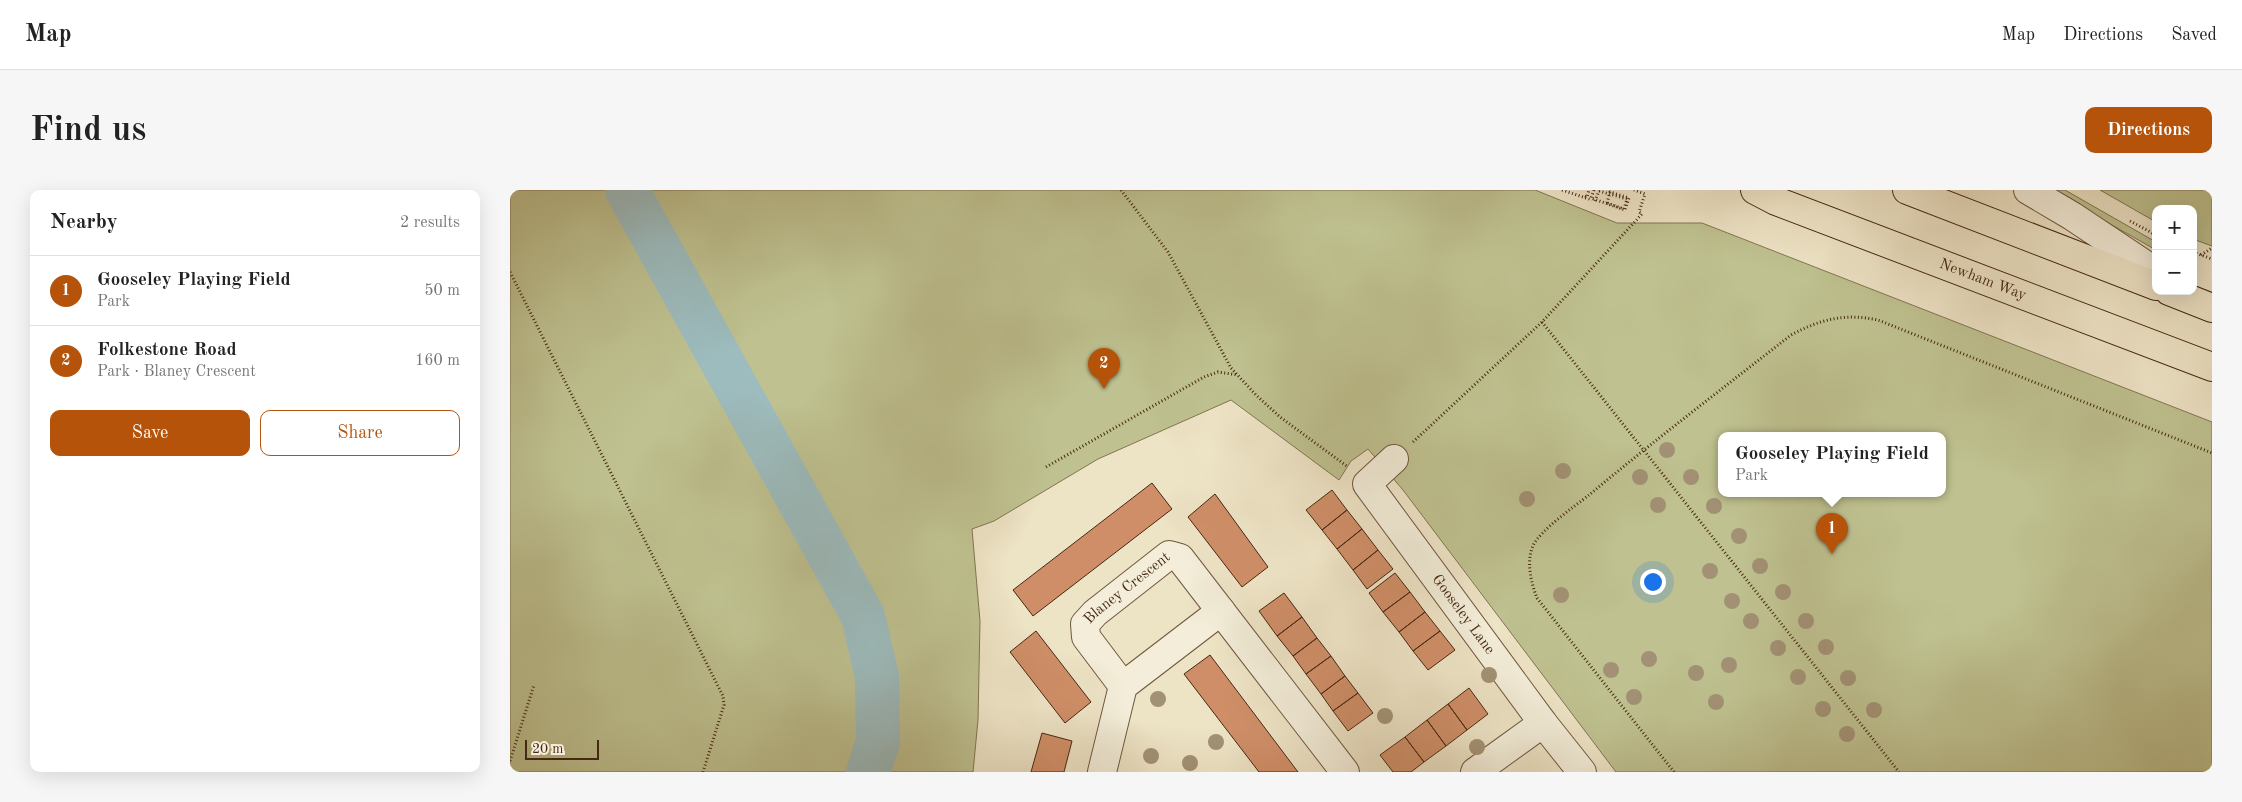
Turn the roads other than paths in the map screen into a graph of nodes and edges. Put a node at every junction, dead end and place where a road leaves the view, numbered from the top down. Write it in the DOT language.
graph roads {
  1 [pos="1742,190"];
  2 [pos="1908,190"];
  3 [pos="2028,190"];
  4 [pos="1765,195"];
  5 [pos="2152,269"];
  6 [pos="2152,284"];
  7 [pos="2182,295"];
  8 [pos="2200,301"];
  9 [pos="2212,367"];
  10 [pos="1394,460"];
  11 [pos="1221,611"];
  12 [pos="1123,686"];
  13 [pos="1543,723"];
  14 [pos="1102,772"];
  15 [pos="1345,772"];
  16 [pos="1475,772"];
  17 [pos="1582,772"];
  1 -- 4 [label="highway, Newham Way"];
  2 -- 6 [label="highway"];
  3 -- 5 [label="street"];
  4 -- 9 [label="highway, Newham Way"];
  7 -- 8 [label="highway"];
  10 -- 13 [label="street, Gooseley Lane"];
  11 -- 12 [label="street"];
  11 -- 12 [label="street, Blaney Crescent"];
  11 -- 15 [label="street, Blaney Crescent"];
  12 -- 14 [label="street"];
  13 -- 16 [label="street"];
  13 -- 17 [label="street, Gooseley Lane"];
}
